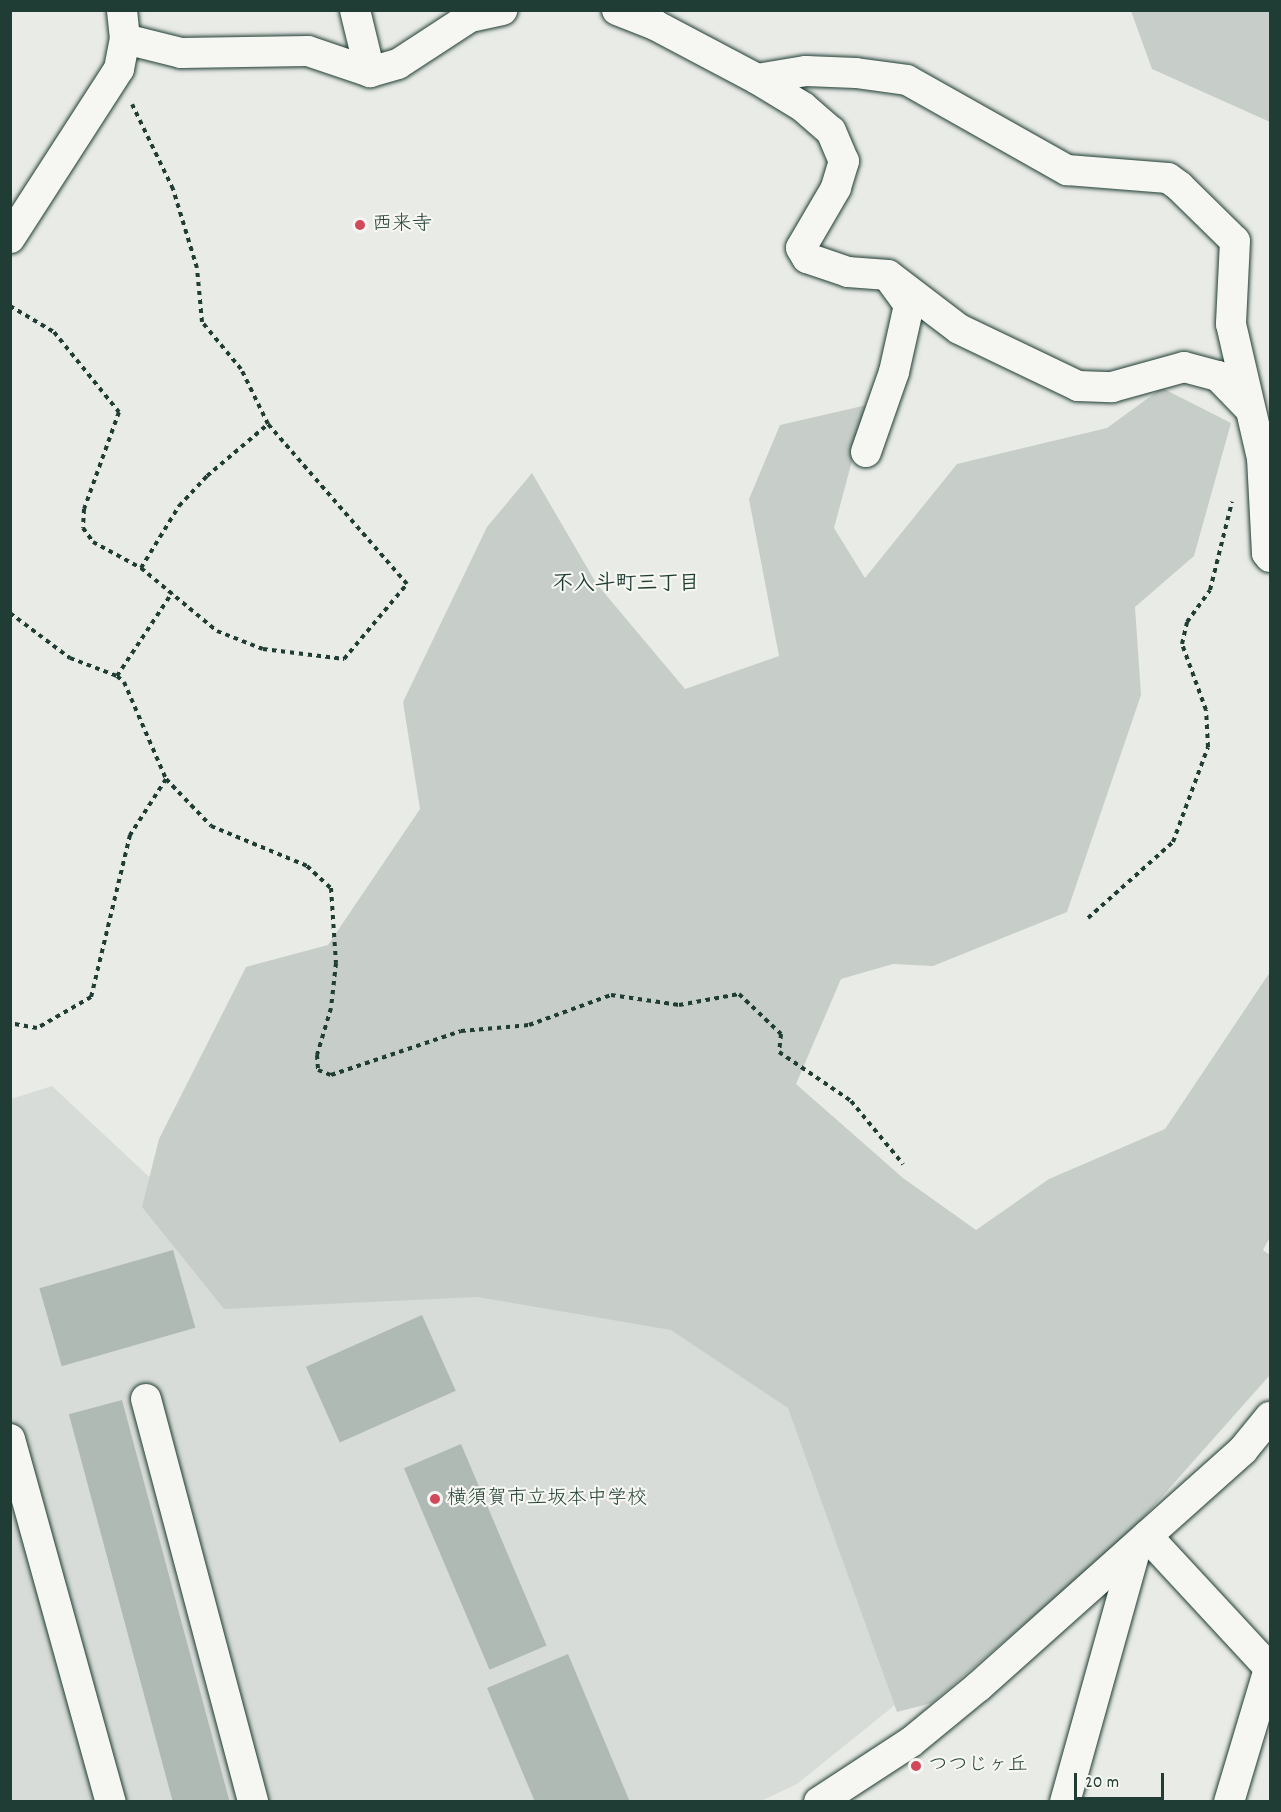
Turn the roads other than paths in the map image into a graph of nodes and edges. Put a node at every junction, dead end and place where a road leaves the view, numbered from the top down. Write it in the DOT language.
graph roads {
  1 [pos="355,10"];
  2 [pos="502,10"];
  3 [pos="617,10"];
  4 [pos="124,25"];
  5 [pos="370,72"];
  6 [pos="758,79"];
  7 [pos="10,238"];
  8 [pos="888,275"];
  9 [pos="1257,396"];
  10 [pos="866,452"];
  11 [pos="1270,556"];
  12 [pos="146,1399"];
  13 [pos="1270,1417"];
  14 [pos="10,1439"];
  15 [pos="1142,1542"];
  16 [pos="1270,1667"];
  17 [pos="111,1802"];
  18 [pos="253,1802"];
  19 [pos="819,1802"];
  20 [pos="1065,1802"];
  21 [pos="1229,1802"];
  1 -- 5 [label="street"];
  2 -- 5 [label="street"];
  3 -- 6 [label="street"];
  4 -- 5 [label="street"];
  4 -- 7 [label="street"];
  6 -- 8 [label="street"];
  6 -- 9 [label="street"];
  8 -- 9 [label="street"];
  8 -- 10 [label="street"];
  9 -- 11 [label="street"];
  12 -- 18 [label="street"];
  13 -- 15 [label="street"];
  14 -- 17 [label="street"];
  15 -- 16 [label="street"];
  15 -- 19 [label="street"];
  15 -- 20 [label="street"];
  16 -- 21 [label="street"];
}
